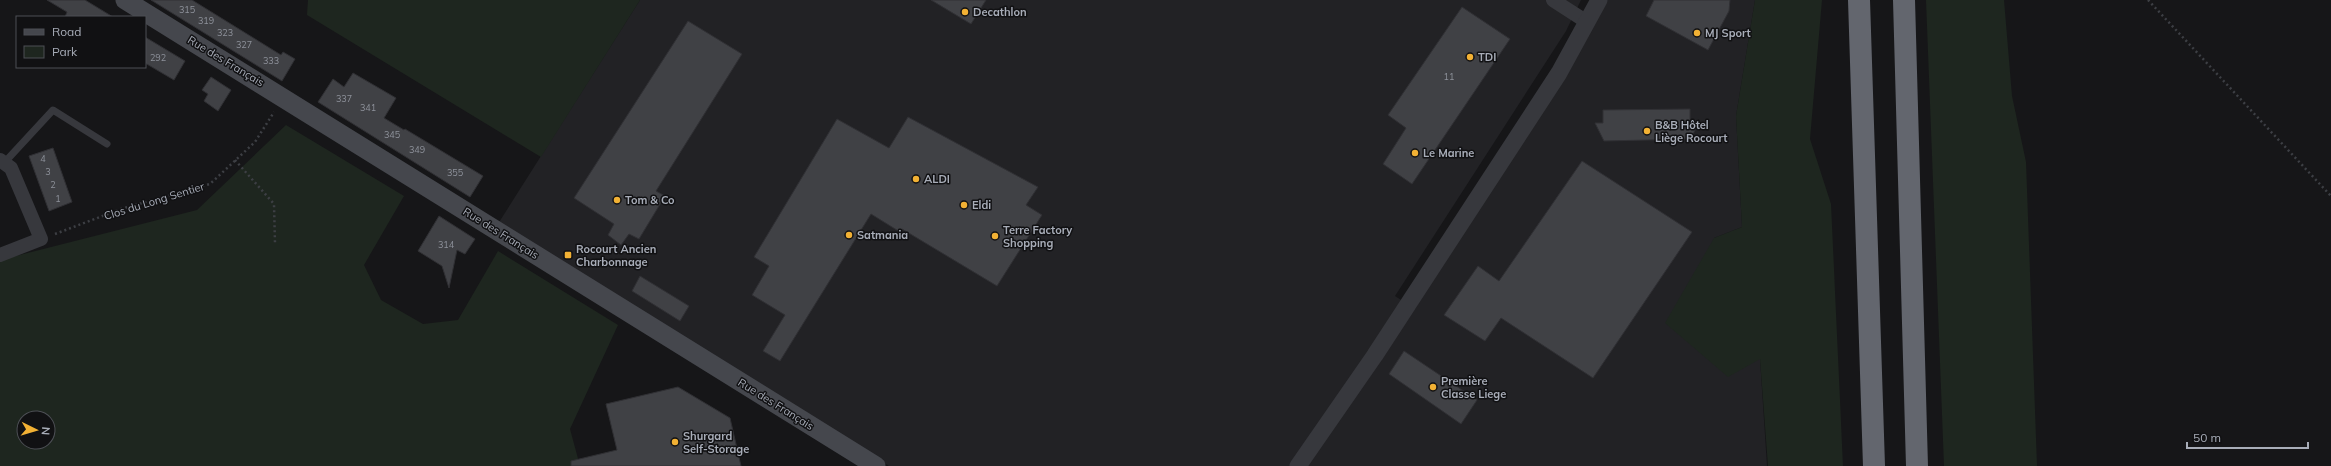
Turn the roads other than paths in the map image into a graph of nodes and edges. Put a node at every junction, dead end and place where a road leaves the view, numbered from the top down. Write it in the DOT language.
graph roads {
  1 [pos="125,0"];
  2 [pos="1553,0"];
  3 [pos="1599,0"];
  4 [pos="1860,0"];
  5 [pos="1904,0"];
  6 [pos="1587,22"];
  7 [pos="108,144"];
  8 [pos="2,162"];
  9 [pos="0,255"];
  10 [pos="876,466"];
  11 [pos="1298,466"];
  12 [pos="1874,466"];
  13 [pos="1917,466"];
  1 -- 10 [label="main road, Rue des Français"];
  2 -- 6 [label="street"];
  3 -- 6 [label="street"];
  4 -- 12 [label="highway"];
  5 -- 13 [label="highway"];
  6 -- 11 [label="street"];
  7 -- 8 [label="lane"];
  8 -- 9 [label="street"];
}
